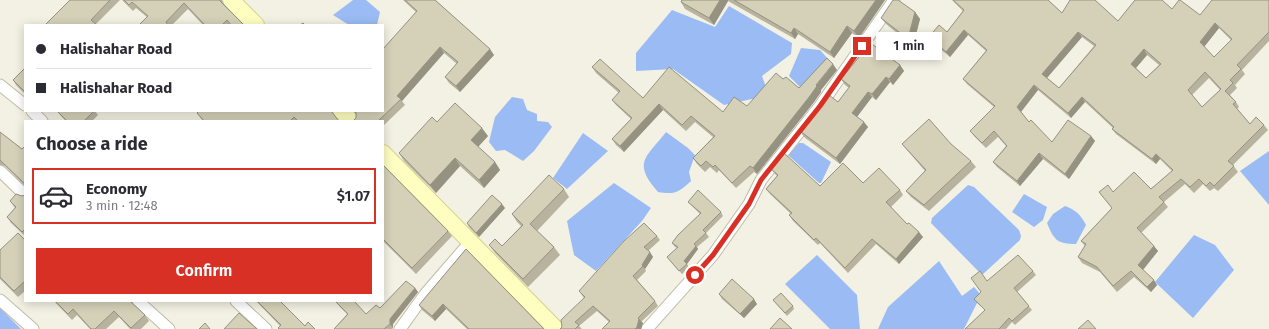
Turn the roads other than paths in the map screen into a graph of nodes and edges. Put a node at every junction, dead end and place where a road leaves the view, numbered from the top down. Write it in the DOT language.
graph roads {
  1 [pos="231,0"];
  2 [pos="894,0"];
  3 [pos="255,24"];
  4 [pos="0,85"];
  5 [pos="24,104"];
  6 [pos="33,112"];
  7 [pos="342,112"];
  8 [pos="41,120"];
  9 [pos="350,120"];
  10 [pos="384,154"];
  11 [pos="0,171"];
  12 [pos="24,194"];
  13 [pos="471,241"];
  14 [pos="0,300"];
  15 [pos="139,302"];
  16 [pos="237,302"];
  17 [pos="33,329"];
  18 [pos="169,329"];
  19 [pos="266,329"];
  20 [pos="400,329"];
  21 [pos="556,329"];
  22 [pos="647,329"];
  1 -- 3 [label="street"];
  2 -- 22 [label="street"];
  4 -- 5 [label="street"];
  6 -- 8 [label="street"];
  7 -- 9 [label="street"];
  10 -- 13 [label="street"];
  11 -- 12 [label="street"];
  13 -- 20 [label="street"];
  13 -- 21 [label="street"];
  14 -- 17 [label="street"];
  15 -- 18 [label="street"];
  16 -- 19 [label="street"];
}
